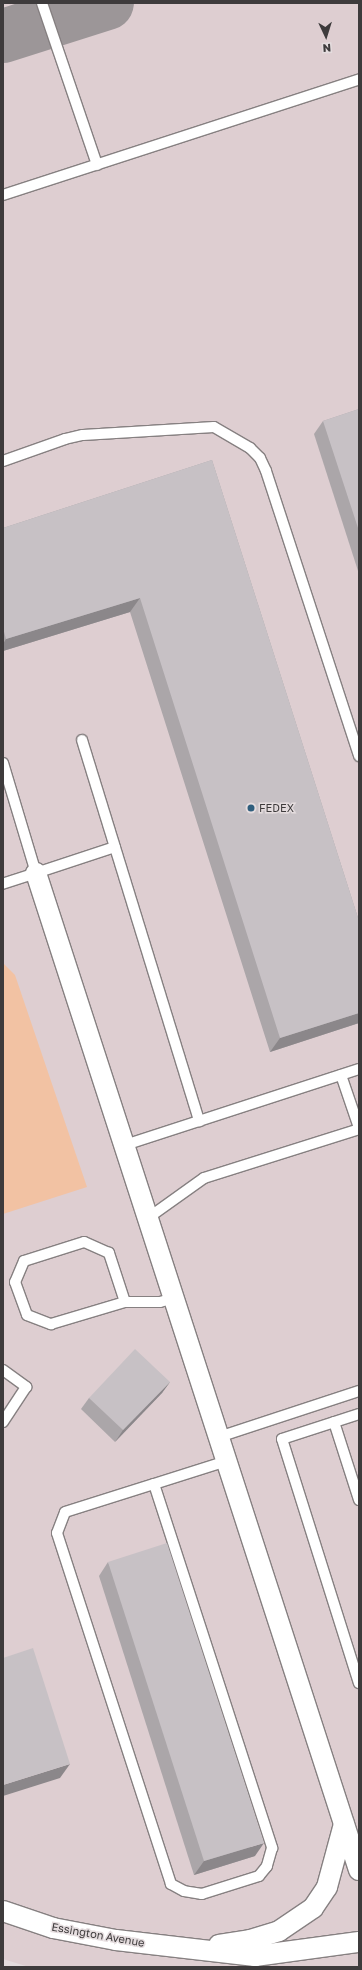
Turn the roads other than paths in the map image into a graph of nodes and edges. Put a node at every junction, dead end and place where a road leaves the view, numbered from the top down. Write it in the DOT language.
graph roads {
  1 [pos="42,3"];
  2 [pos="359,80"];
  3 [pos="97,165"];
  4 [pos="3,195"];
  5 [pos="3,461"];
  6 [pos="82,740"];
  7 [pos="359,756"];
  8 [pos="3,763"];
  9 [pos="114,847"];
  10 [pos="36,874"];
  11 [pos="3,884"];
  12 [pos="359,1069"];
  13 [pos="341,1075"];
  14 [pos="199,1121"];
  15 [pos="359,1129"];
  16 [pos="125,1145"];
  17 [pos="148,1218"];
  18 [pos="174,1298"];
  19 [pos="125,1302"];
  20 [pos="3,1370"];
  21 [pos="359,1391"];
  22 [pos="359,1414"];
  23 [pos="3,1422"];
  24 [pos="334,1422"];
  25 [pos="219,1437"];
  26 [pos="227,1461"];
  27 [pos="154,1484"];
  28 [pos="359,1500"];
  29 [pos="359,1683"];
  30 [pos="344,1824"];
  31 [pos="359,1870"];
  32 [pos="3,1911"];
  33 [pos="359,1942"];
  34 [pos="196,1948"];
  1 -- 3 [label="lane"];
  2 -- 3 [label="lane"];
  3 -- 4 [label="lane"];
  5 -- 7 [label="lane"];
  6 -- 9 [label="lane"];
  8 -- 10 [label="lane"];
  9 -- 10 [label="lane"];
  9 -- 14 [label="lane"];
  10 -- 11 [label="lane"];
  10 -- 16 [label="street"];
  12 -- 13 [label="lane"];
  13 -- 14 [label="lane"];
  13 -- 15 [label="lane"];
  14 -- 16 [label="lane"];
  15 -- 17 [label="lane"];
  16 -- 17 [label="street"];
  17 -- 18 [label="street"];
  18 -- 19 [label="lane"];
  18 -- 25 [label="street"];
  19 -- 19 [label="lane"];
  20 -- 23 [label="lane"];
  21 -- 25 [label="lane"];
  22 -- 24 [label="lane"];
  24 -- 28 [label="lane"];
  24 -- 29 [label="lane"];
  25 -- 26 [label="street"];
  26 -- 27 [label="lane"];
  26 -- 30 [label="street"];
  27 -- 27 [label="lane"];
  30 -- 31 [label="street"];
  30 -- 34 [label="street"];
  32 -- 34 [label="street, Essington Avenue"];
  33 -- 34 [label="street"];
}
